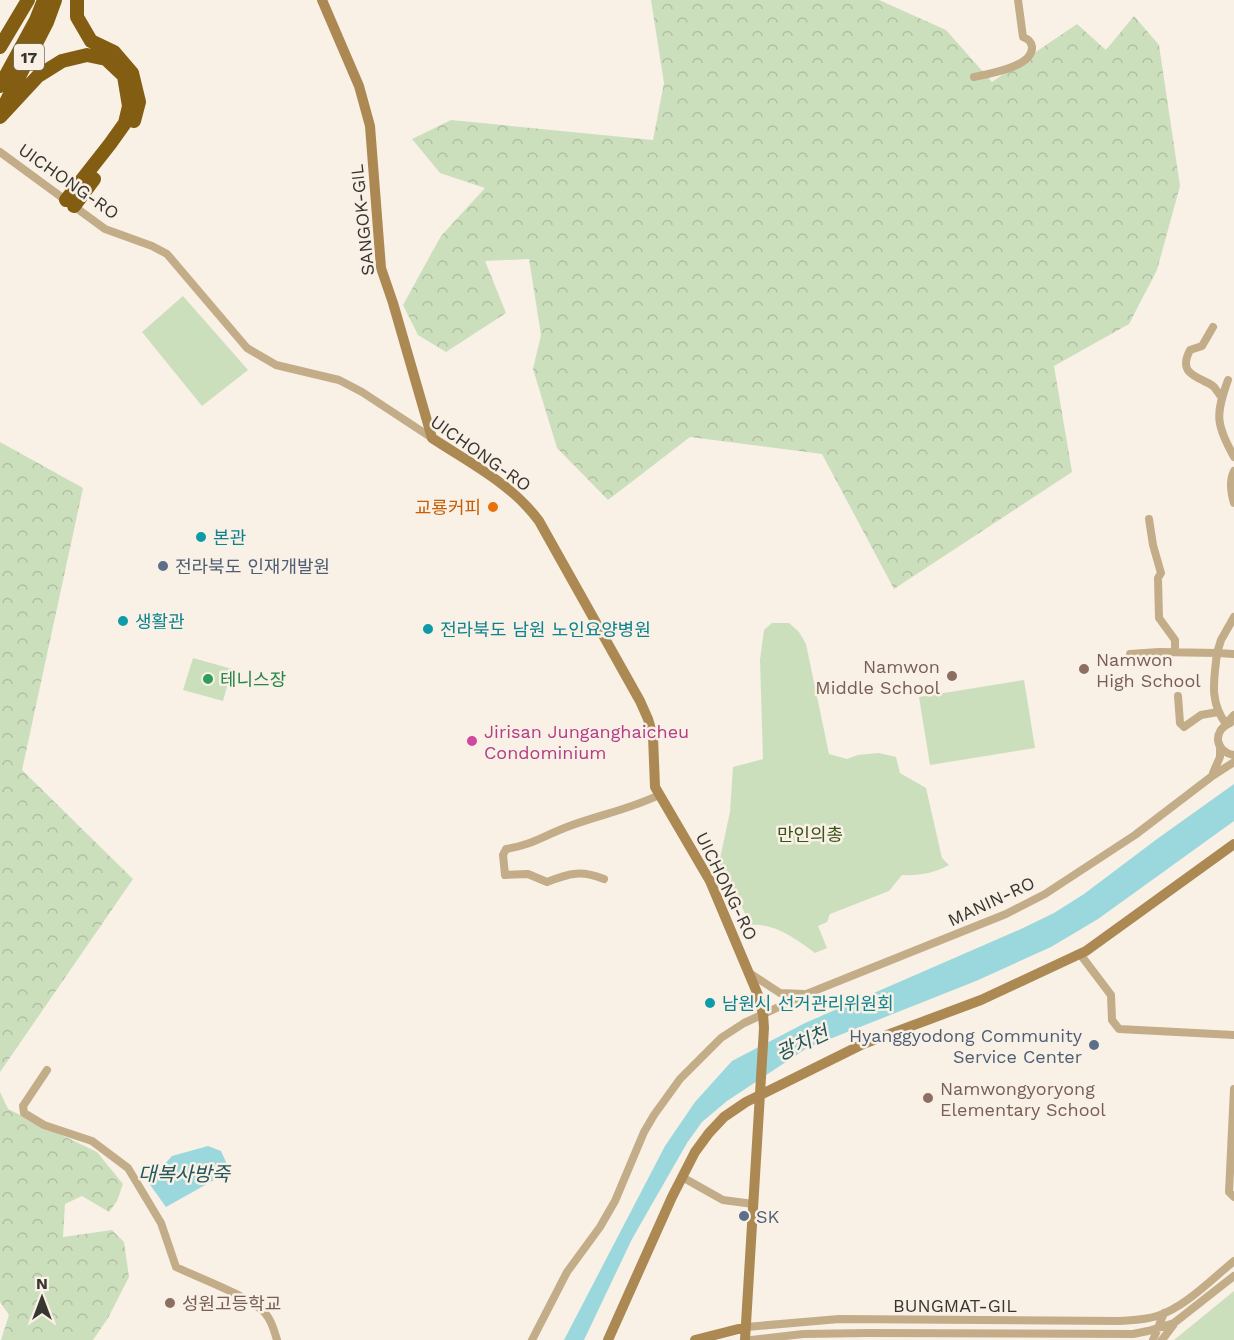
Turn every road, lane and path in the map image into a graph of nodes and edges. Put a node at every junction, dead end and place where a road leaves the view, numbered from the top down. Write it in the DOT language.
graph roads {
  1 [pos="28,0"];
  2 [pos="44,0"];
  3 [pos="55,0"];
  4 [pos="77,0"];
  5 [pos="322,0"];
  6 [pos="1018,0"];
  7 [pos="0,47"];
  8 [pos="974,77"];
  9 [pos="0,86"];
  10 [pos="0,115"];
  11 [pos="0,152"];
  12 [pos="70,203"];
  13 [pos="1213,327"];
  14 [pos="1228,380"];
  15 [pos="1222,398"];
  16 [pos="432,438"];
  17 [pos="1234,457"];
  18 [pos="1234,471"];
  19 [pos="1234,503"];
  20 [pos="1149,519"];
  21 [pos="1234,617"];
  22 [pos="1175,652"];
  23 [pos="1217,653"];
  24 [pos="1130,654"];
  25 [pos="1234,654"];
  26 [pos="1178,696"];
  27 [pos="1218,712"];
  28 [pos="1234,715"];
  29 [pos="1230,723"];
  30 [pos="1220,746"];
  31 [pos="1234,755"];
  32 [pos="1232,763"];
  33 [pos="1211,777"];
  34 [pos="659,795"];
  35 [pos="1234,844"];
  36 [pos="604,879"];
  37 [pos="1080,954"];
  38 [pos="751,974"];
  39 [pos="809,993"];
  40 [pos="763,1014"];
  41 [pos="1234,1035"];
  42 [pos="47,1070"];
  43 [pos="1234,1089"];
  44 [pos="760,1093"];
  45 [pos="682,1177"];
  46 [pos="1234,1197"];
  47 [pos="753,1204"];
  48 [pos="1234,1261"];
  49 [pos="1234,1276"];
  50 [pos="1164,1313"];
  51 [pos="1174,1323"];
  52 [pos="746,1327"];
  53 [pos="1157,1329"];
  54 [pos="1136,1337"];
  55 [pos="277,1340"];
  56 [pos="532,1340"];
  57 [pos="608,1340"];
  58 [pos="695,1340"];
  59 [pos="745,1340"];
  60 [pos="752,1340"];
  61 [pos="1153,1340"];
  62 [pos="1162,1340"];
  1 -- 7 [label="highway"];
  2 -- 9 [label="highway, 17"];
  3 -- 10 [label="highway, 17"];
  4 -- 12 [label="highway"];
  5 -- 16 [label="street, SANGOK-GIL"];
  6 -- 8 [label="street"];
  10 -- 12 [label="highway"];
  11 -- 12 [label="street, UICHONG-RO"];
  12 -- 16 [label="street, UICHONG-RO"];
  13 -- 15 [label="street"];
  14 -- 15 [label="street"];
  15 -- 17 [label="street"];
  16 -- 34 [label="street, UICHONG-RO"];
  18 -- 19 [label="street"];
  20 -- 22 [label="street"];
  21 -- 23 [label="street"];
  22 -- 23 [label="street"];
  22 -- 24 [label="street"];
  23 -- 25 [label="street"];
  23 -- 27 [label="street"];
  26 -- 27 [label="street"];
  27 -- 29 [label="street"];
  28 -- 29 [label="street"];
  29 -- 30 [label="street"];
  30 -- 31 [label="street"];
  30 -- 33 [label="street"];
  31 -- 32 [label="street"];
  32 -- 33 [label="street, MANIN-RO"];
  33 -- 39 [label="street, MANIN-RO"];
  34 -- 36 [label="street"];
  34 -- 38 [label="street, UICHONG-RO"];
  35 -- 37 [label="street"];
  37 -- 41 [label="street"];
  37 -- 44 [label="street"];
  38 -- 39 [label="street"];
  38 -- 40 [label="street, UICHONG-RO"];
  39 -- 40 [label="street, MANIN-RO"];
  40 -- 44 [label="street, UICHONG-RO"];
  40 -- 56 [label="street, MANIN-RO"];
  42 -- 55 [label="street"];
  43 -- 46 [label="street"];
  44 -- 45 [label="street"];
  44 -- 47 [label="street"];
  45 -- 47 [label="street"];
  45 -- 57 [label="street"];
  47 -- 52 [label="street"];
  48 -- 50 [label="street, BUNGMAT-GIL"];
  49 -- 51 [label="street, BUNGMAT-GIL"];
  50 -- 52 [label="street, BUNGMAT-GIL"];
  50 -- 53 [label="street"];
  51 -- 53 [label="street, BUNGMAT-GIL"];
  51 -- 62 [label="street, BUNGMAT-GIL"];
  52 -- 58 [label="street"];
  52 -- 59 [label="street"];
  53 -- 54 [label="street, BUNGMAT-GIL"];
  53 -- 61 [label="street"];
  54 -- 60 [label="street, BUNGMAT-GIL"];
}
